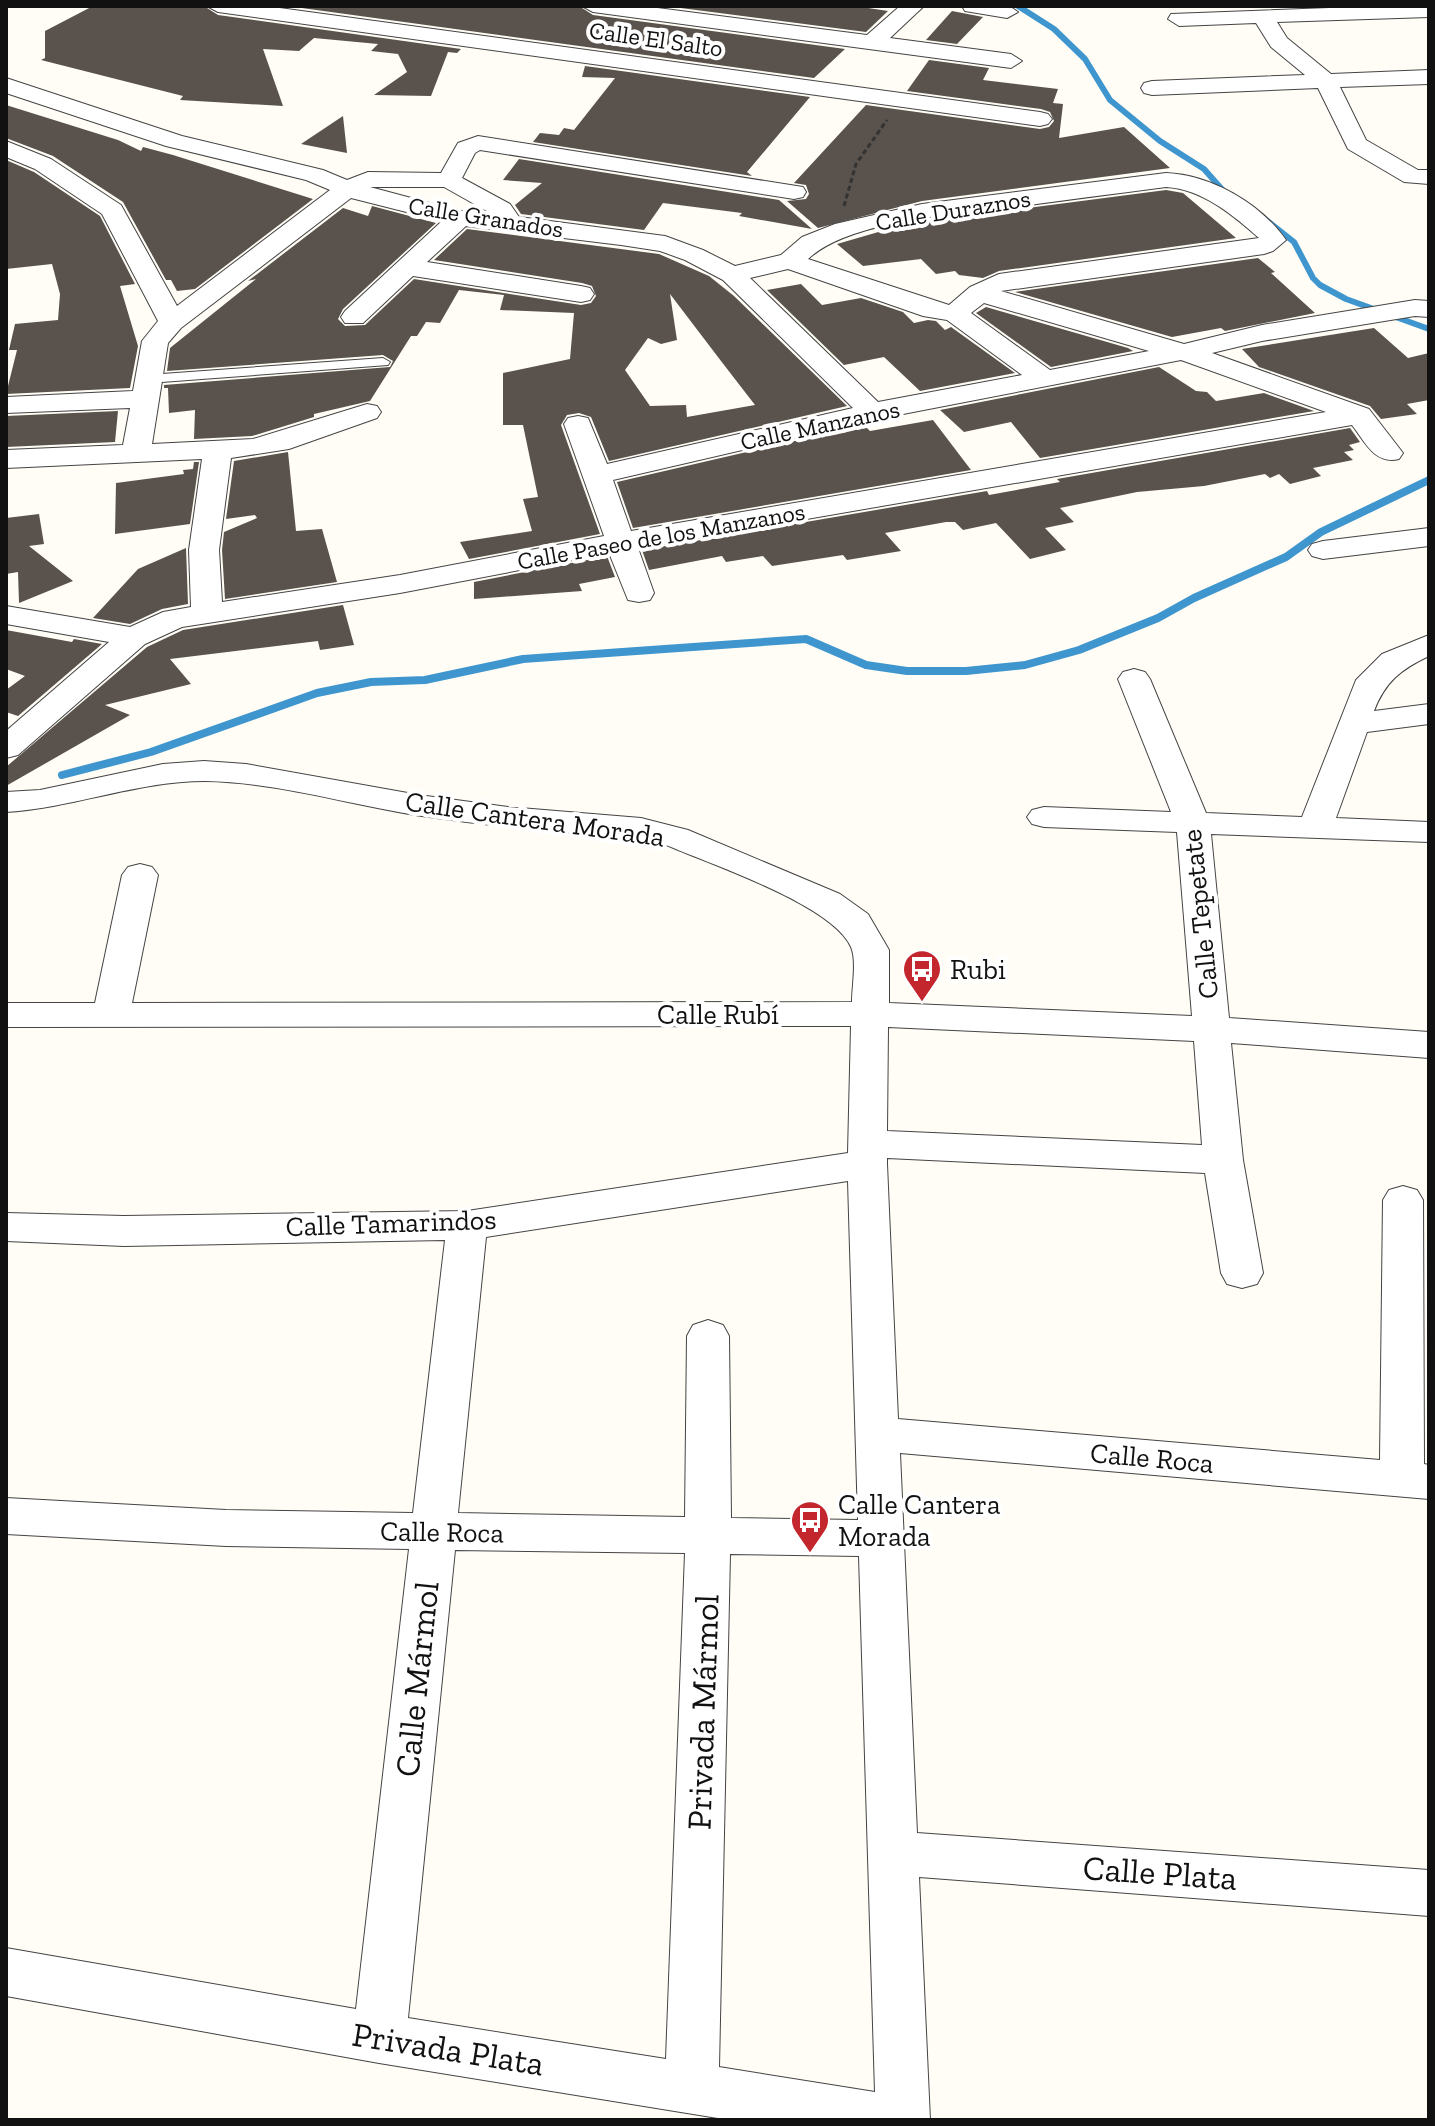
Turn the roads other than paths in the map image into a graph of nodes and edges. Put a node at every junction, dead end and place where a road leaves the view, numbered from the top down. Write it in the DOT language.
graph roads {
  1 [pos="218,6"];
  2 [pos="396,6"];
  3 [pos="593,6"];
  4 [pos="913,6"];
  5 [pos="973,6"];
  6 [pos="680,11"];
  7 [pos="1007,12"];
  8 [pos="1420,14"];
  9 [pos="1262,16"];
  10 [pos="1179,19"];
  11 [pos="365,26"];
  12 [pos="873,42"];
  13 [pos="928,50"];
  14 [pos="620,60"];
  15 [pos="1011,61"];
  16 [pos="1429,77"];
  17 [pos="1326,81"];
  18 [pos="6,85"];
  19 [pos="1152,88"];
  20 [pos="901,98"];
  21 [pos="1040,119"];
  22 [pos="6,148"];
  23 [pos="1429,177"];
  24 [pos="449,180"];
  25 [pos="347,189"];
  26 [pos="794,192"];
  27 [pos="460,218"];
  28 [pos="506,223"];
  29 [pos="790,261"];
  30 [pos="407,267"];
  31 [pos="732,275"];
  32 [pos="979,293"];
  33 [pos="581,294"];
  34 [pos="1422,309"];
  35 [pos="955,314"];
  36 [pos="354,317"];
  37 [pos="172,322"];
  38 [pos="1183,352"];
  39 [pos="383,362"];
  40 [pos="1045,379"];
  41 [pos="147,389"];
  42 [pos="6,405"];
  43 [pos="367,412"];
  44 [pos="872,412"];
  45 [pos="1359,415"];
  46 [pos="578,424"];
  47 [pos="218,450"];
  48 [pos="1389,453"];
  49 [pos="136,454"];
  50 [pos="6,459"];
  51 [pos="595,475"];
  52 [pos="1429,537"];
  53 [pos="619,542"];
  54 [pos="1323,550"];
  55 [pos="639,593"];
  56 [pos="207,613"];
  57 [pos="6,615"];
  58 [pos="134,637"];
  59 [pos="1429,644"];
  60 [pos="1134,679"];
  61 [pos="1429,714"];
  62 [pos="1353,724"];
  63 [pos="6,748"];
  64 [pos="6,802"];
  65 [pos="1044,817"];
  66 [pos="1193,823"];
  67 [pos="1315,828"];
  68 [pos="1429,832"];
  69 [pos="140,875"];
  70 [pos="872,1014"];
  71 [pos="6,1015"];
  72 [pos="111,1017"];
  73 [pos="1211,1029"];
  74 [pos="1429,1045"];
  75 [pos="868,1154"];
  76 [pos="1223,1160"];
  77 [pos="1403,1200"];
  78 [pos="467,1225"];
  79 [pos="6,1227"];
  80 [pos="1242,1273"];
  81 [pos="708,1336"];
  82 [pos="875,1434"];
  83 [pos="1415,1481"];
  84 [pos="6,1516"];
  85 [pos="433,1532"];
  86 [pos="708,1536"];
  87 [pos="879,1538"];
  88 [pos="892,1853"];
  89 [pos="1429,1893"];
  90 [pos="6,1972"];
  91 [pos="379,2038"];
  92 [pos="692,2088"];
  93 [pos="890,2120"];
  94 [pos="903,2120"];
  1 -- 11 [label="street, Calle El Salto"];
  2 -- 11 [label="street"];
  3 -- 6 [label="street"];
  4 -- 12 [label="street"];
  5 -- 7 [label="street"];
  6 -- 12 [label="street"];
  6 -- 14 [label="street"];
  8 -- 9 [label="street"];
  9 -- 10 [label="street"];
  9 -- 17 [label="street"];
  11 -- 14 [label="street, Calle El Salto"];
  12 -- 13 [label="street"];
  13 -- 15 [label="street"];
  13 -- 20 [label="street"];
  14 -- 20 [label="street, Calle El Salto"];
  16 -- 17 [label="street"];
  17 -- 19 [label="street"];
  17 -- 23 [label="street"];
  18 -- 25 [label="street, Calle Granados"];
  20 -- 21 [label="street, Calle El Salto"];
  22 -- 37 [label="street"];
  24 -- 25 [label="street"];
  24 -- 26 [label="street"];
  24 -- 28 [label="street"];
  25 -- 27 [label="street, Calle Granados"];
  25 -- 37 [label="street"];
  27 -- 28 [label="street, Calle Granados"];
  27 -- 30 [label="street"];
  28 -- 31 [label="street, Calle Granados"];
  29 -- 31 [label="street, Calle Duraznos"];
  29 -- 32 [label="street, Calle Duraznos"];
  29 -- 35 [label="street"];
  30 -- 33 [label="street"];
  30 -- 36 [label="street"];
  31 -- 44 [label="street, Calle Granados"];
  32 -- 35 [label="street"];
  32 -- 38 [label="street"];
  34 -- 38 [label="street, Calle Manzanos"];
  35 -- 40 [label="street"];
  37 -- 41 [label="street"];
  38 -- 40 [label="street, Calle Manzanos"];
  38 -- 45 [label="street"];
  39 -- 41 [label="lane"];
  40 -- 44 [label="street, Calle Manzanos"];
  41 -- 42 [label="street"];
  41 -- 49 [label="street"];
  43 -- 47 [label="street"];
  44 -- 51 [label="street, Calle Manzanos"];
  45 -- 48 [label="street"];
  45 -- 53 [label="street, Calle Paseo de los Manzanos"];
  46 -- 51 [label="street"];
  47 -- 49 [label="street"];
  47 -- 56 [label="street"];
  49 -- 50 [label="street"];
  51 -- 53 [label="street"];
  52 -- 54 [label="street"];
  53 -- 55 [label="street"];
  53 -- 56 [label="street, Calle Paseo de los Manzanos"];
  56 -- 58 [label="street, Calle Paseo de los Manzanos"];
  57 -- 58 [label="street"];
  58 -- 63 [label="street, Calle Paseo de los Manzanos"];
  59 -- 62 [label="street"];
  60 -- 66 [label="street, Calle Tepetate"];
  61 -- 62 [label="street"];
  62 -- 67 [label="street"];
  64 -- 70 [label="street, Calle Cantera Morada"];
  65 -- 66 [label="street"];
  66 -- 67 [label="street"];
  66 -- 73 [label="street, Calle Tepetate"];
  67 -- 68 [label="street"];
  69 -- 72 [label="street"];
  70 -- 72 [label="street, Calle Rubí"];
  70 -- 73 [label="street, Calle Rubí"];
  70 -- 75 [label="street, Calle Cantera Morada"];
  71 -- 72 [label="street, Calle Rubí"];
  73 -- 74 [label="street, Calle Rubí"];
  73 -- 76 [label="street, Calle Tepetate"];
  75 -- 76 [label="street, Calle Tamarindos"];
  75 -- 78 [label="street, Calle Tamarindos"];
  75 -- 82 [label="street, Calle Cantera Morada"];
  76 -- 80 [label="street, Calle Tepetate"];
  77 -- 83 [label="street"];
  78 -- 79 [label="street, Calle Tamarindos"];
  78 -- 85 [label="street, Calle Mármol"];
  81 -- 86 [label="street, Privada Mármol"];
  82 -- 83 [label="street, Calle Roca"];
  82 -- 87 [label="street, Calle Cantera Morada"];
  84 -- 85 [label="street, Calle Roca"];
  85 -- 86 [label="street, Calle Roca"];
  85 -- 91 [label="street, Calle Mármol"];
  86 -- 87 [label="street, Calle Roca"];
  86 -- 92 [label="street, Privada Mármol"];
  87 -- 88 [label="street, Calle Cantera Morada"];
  88 -- 89 [label="street, Calle Plata"];
  88 -- 94 [label="street, Calle Cantera Morada"];
  90 -- 91 [label="street, Privada Plata"];
  91 -- 92 [label="street, Privada Plata"];
  92 -- 93 [label="street, Privada Plata"];
}
